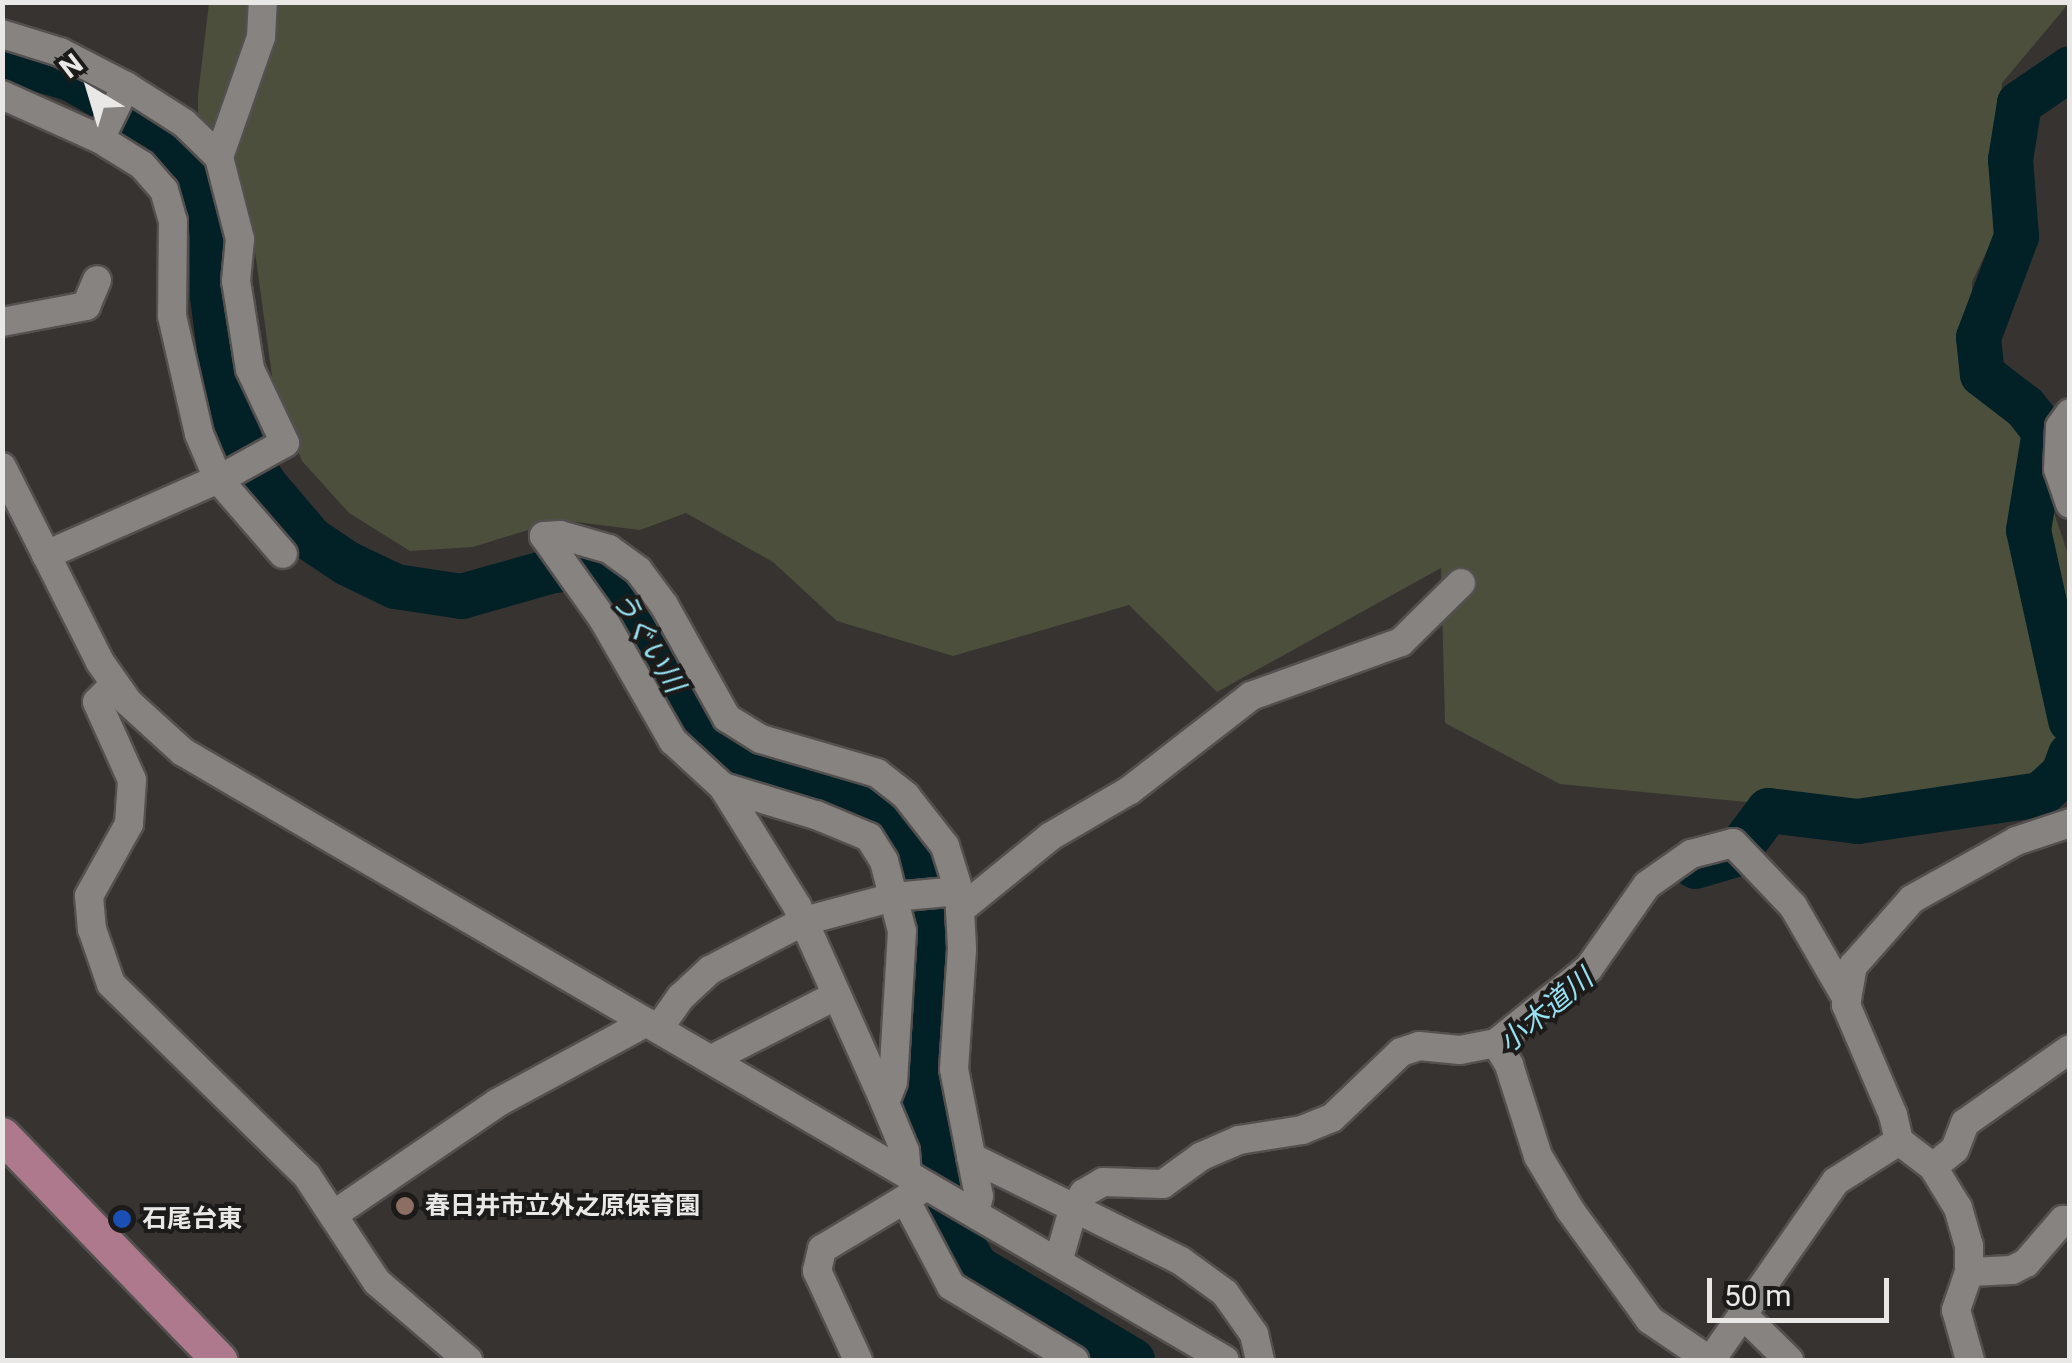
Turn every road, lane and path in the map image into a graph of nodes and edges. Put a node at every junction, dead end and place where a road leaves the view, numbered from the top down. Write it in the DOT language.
graph roads {
  1 [pos="263,2"];
  2 [pos="2,34"];
  3 [pos="126,86"];
  4 [pos="2,95"];
  5 [pos="100,139"];
  6 [pos="220,157"];
  7 [pos="97,280"];
  8 [pos="2,322"];
  9 [pos="2070,413"];
  10 [pos="2,467"];
  11 [pos="222,477"];
  12 [pos="2070,504"];
  13 [pos="283,554"];
  14 [pos="46,555"];
  15 [pos="1461,583"];
  16 [pos="115,684"];
  17 [pos="723,787"];
  18 [pos="2070,823"];
  19 [pos="894,897"];
  20 [pos="960,901"];
  21 [pos="804,920"];
  22 [pos="837,994"];
  23 [pos="1847,1000"];
  24 [pos="653,1025"];
  25 [pos="1496,1043"];
  26 [pos="2070,1049"];
  27 [pos="712,1060"];
  28 [pos="884,1102"];
  29 [pos="1899,1141"];
  30 [pos="6,1144"];
  31 [pos="971,1157"];
  32 [pos="1933,1168"];
  33 [pos="913,1187"];
  34 [pos="1073,1210"];
  35 [pos="974,1214"];
  36 [pos="332,1215"];
  37 [pos="2070,1221"];
  38 [pos="1059,1263"];
  39 [pos="1969,1272"];
  40 [pos="1742,1314"];
  41 [pos="219,1360"];
  42 [pos="468,1360"];
  43 [pos="858,1360"];
  44 [pos="1074,1360"];
  45 [pos="1225,1360"];
  46 [pos="1260,1360"];
  47 [pos="1710,1360"];
  48 [pos="1789,1360"];
  49 [pos="1970,1360"];
  1 -- 6 [label="street"];
  2 -- 3 [label="street"];
  3 -- 5 [label="street"];
  3 -- 6 [label="street"];
  4 -- 5 [label="street"];
  5 -- 11 [label="street"];
  6 -- 11 [label="street"];
  7 -- 8 [label="street"];
  9 -- 12 [label="street"];
  10 -- 14 [label="street"];
  11 -- 13 [label="street"];
  11 -- 14 [label="street"];
  14 -- 16 [label="street"];
  15 -- 20 [label="street"];
  16 -- 24 [label="street"];
  16 -- 36 [label="street"];
  17 -- 19 [label="street"];
  17 -- 20 [label="street"];
  17 -- 21 [label="street"];
  18 -- 23 [label="street"];
  19 -- 20 [label="street"];
  19 -- 21 [label="street"];
  19 -- 28 [label="street"];
  20 -- 31 [label="street"];
  21 -- 22 [label="street"];
  21 -- 24 [label="street"];
  22 -- 27 [label="street"];
  22 -- 28 [label="street"];
  23 -- 25 [label="street"];
  23 -- 29 [label="street"];
  24 -- 27 [label="street"];
  24 -- 36 [label="street"];
  25 -- 34 [label="street"];
  25 -- 47 [label="street"];
  26 -- 32 [label="street"];
  27 -- 33 [label="street"];
  28 -- 33 [label="street"];
  29 -- 32 [label="street"];
  29 -- 40 [label="street"];
  30 -- 41 [label="main road"];
  31 -- 34 [label="street"];
  31 -- 35 [label="street"];
  32 -- 39 [label="street"];
  33 -- 35 [label="street"];
  33 -- 43 [label="street"];
  33 -- 44 [label="street"];
  34 -- 38 [label="street"];
  34 -- 46 [label="street"];
  35 -- 38 [label="street"];
  36 -- 42 [label="street"];
  37 -- 39 [label="street"];
  38 -- 45 [label="street"];
  39 -- 49 [label="street"];
  40 -- 47 [label="street"];
  40 -- 48 [label="street"];
}
